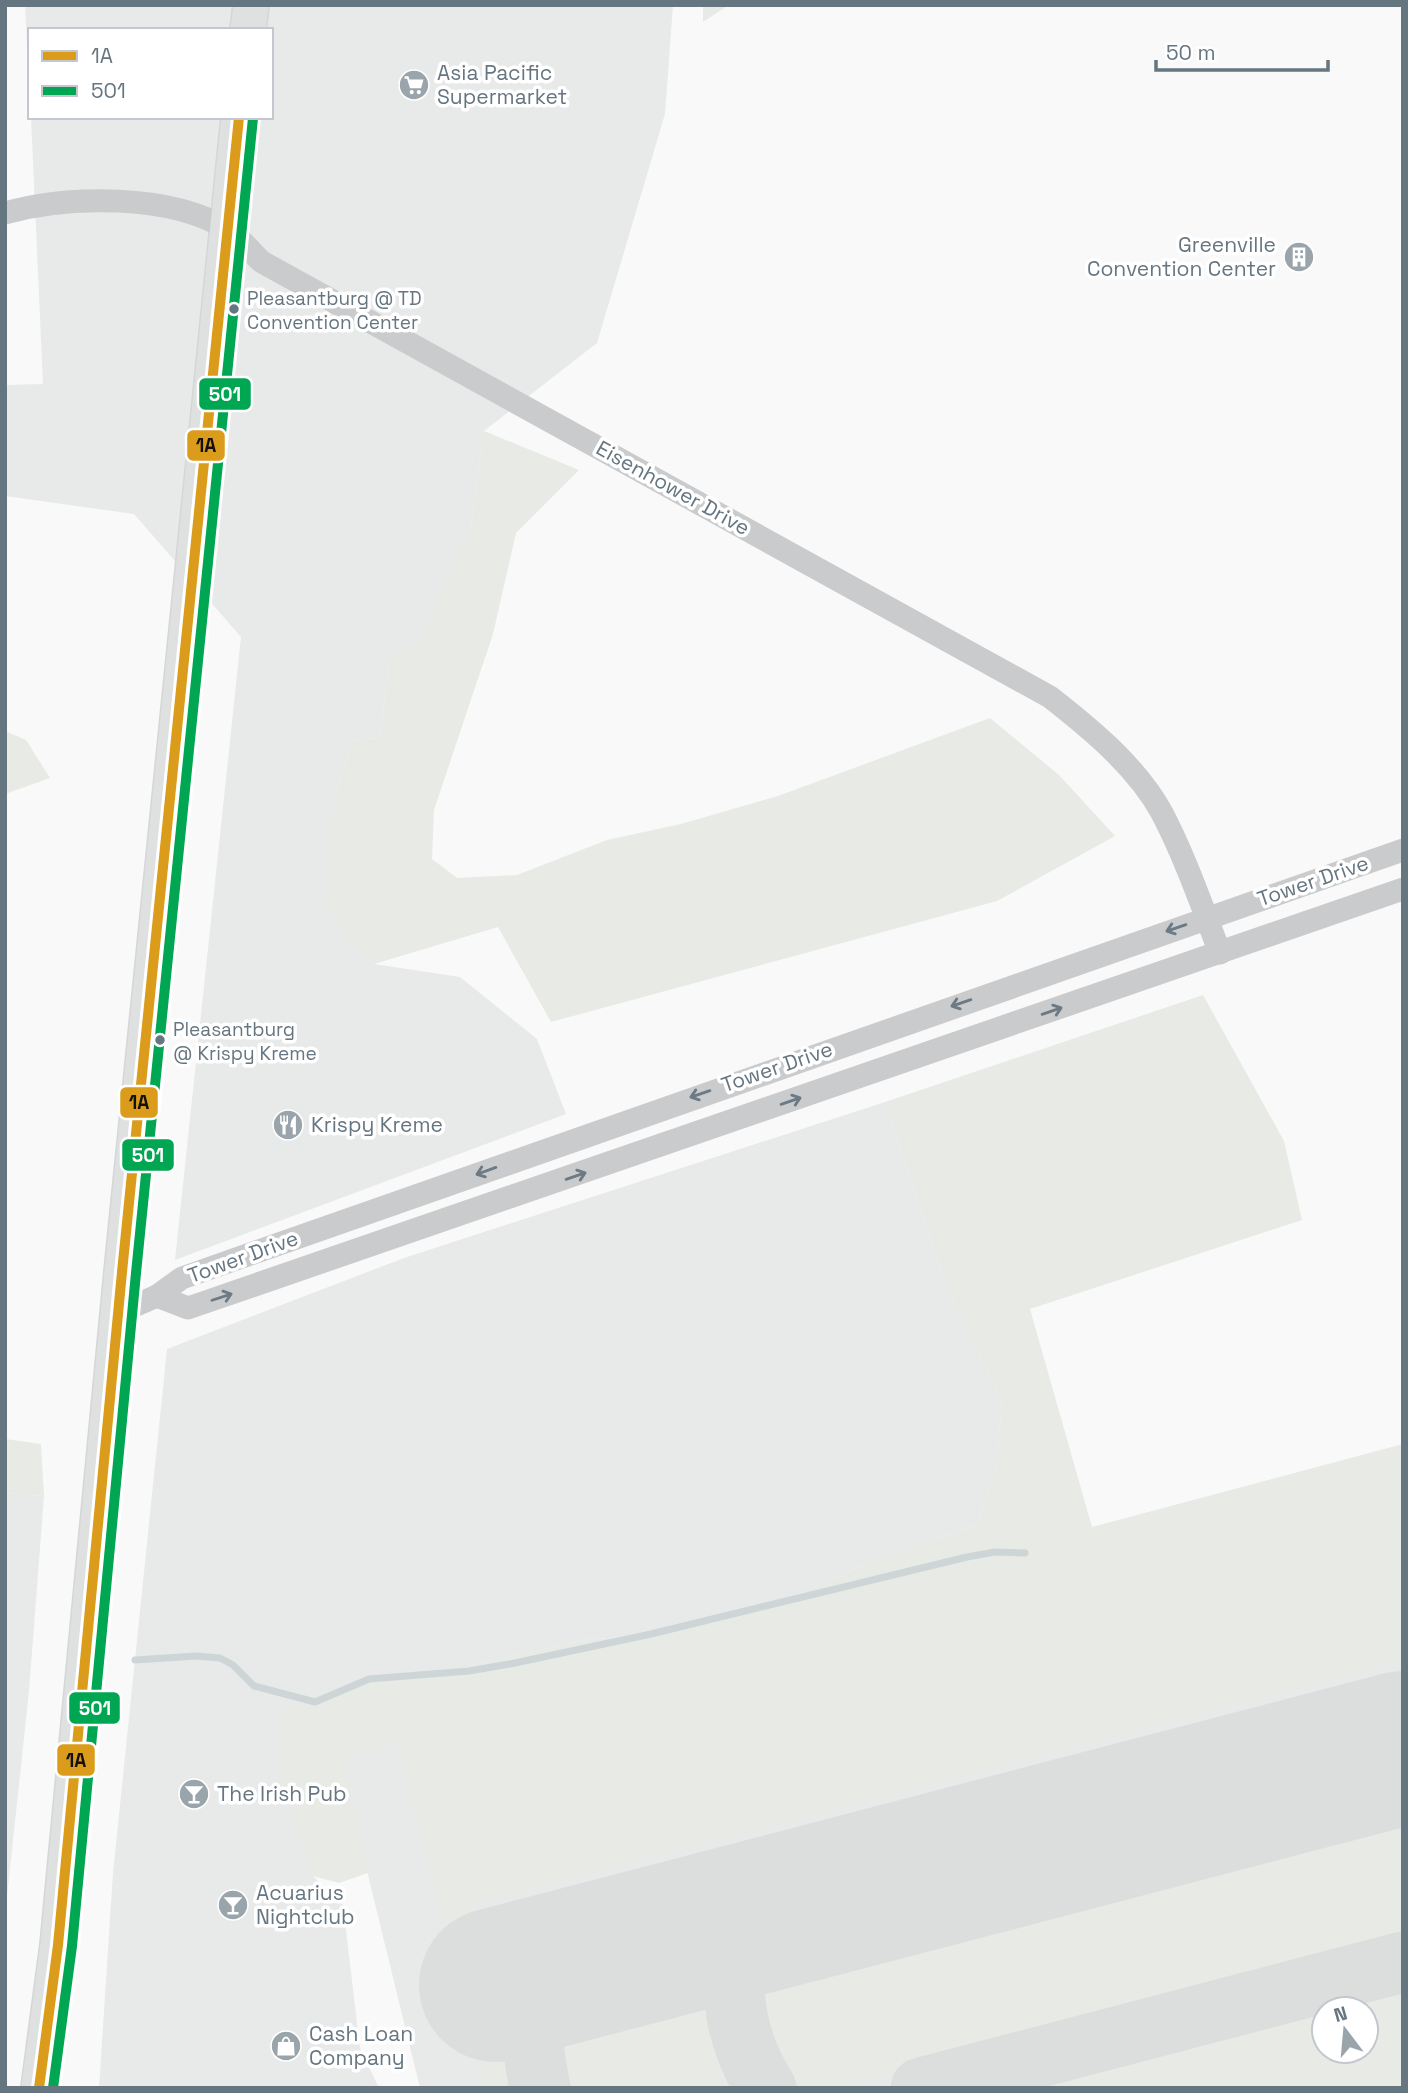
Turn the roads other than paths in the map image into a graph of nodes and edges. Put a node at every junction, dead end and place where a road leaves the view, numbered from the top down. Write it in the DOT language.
graph roads {
  1 [pos="250,5"];
  2 [pos="248,28"];
  3 [pos="239,119"];
  4 [pos="5,213"];
  5 [pos="228,230"];
  6 [pos="1403,850"];
  7 [pos="1403,889"];
  8 [pos="1206,918"];
  9 [pos="1220,953"];
  10 [pos="157,1296"];
  11 [pos="118,1313"];
  12 [pos="39,2088"];
  1 -- 2 [label="main road"];
  3 -- 5 [label="main road"];
  4 -- 5 [label="street, Eisenhower Drive"];
  5 -- 8 [label="street, Eisenhower Drive"];
  5 -- 11 [label="main road"];
  6 -- 8 [label="street, Tower Drive"];
  7 -- 9 [label="street, Tower Drive"];
  8 -- 9 [label="street, Eisenhower Drive"];
  8 -- 10 [label="street, Tower Drive, one-way"];
  10 -- 9 [label="street, Tower Drive, one-way"];
  10 -- 11 [label="street, Tower Drive"];
  11 -- 12 [label="main road"];
}
